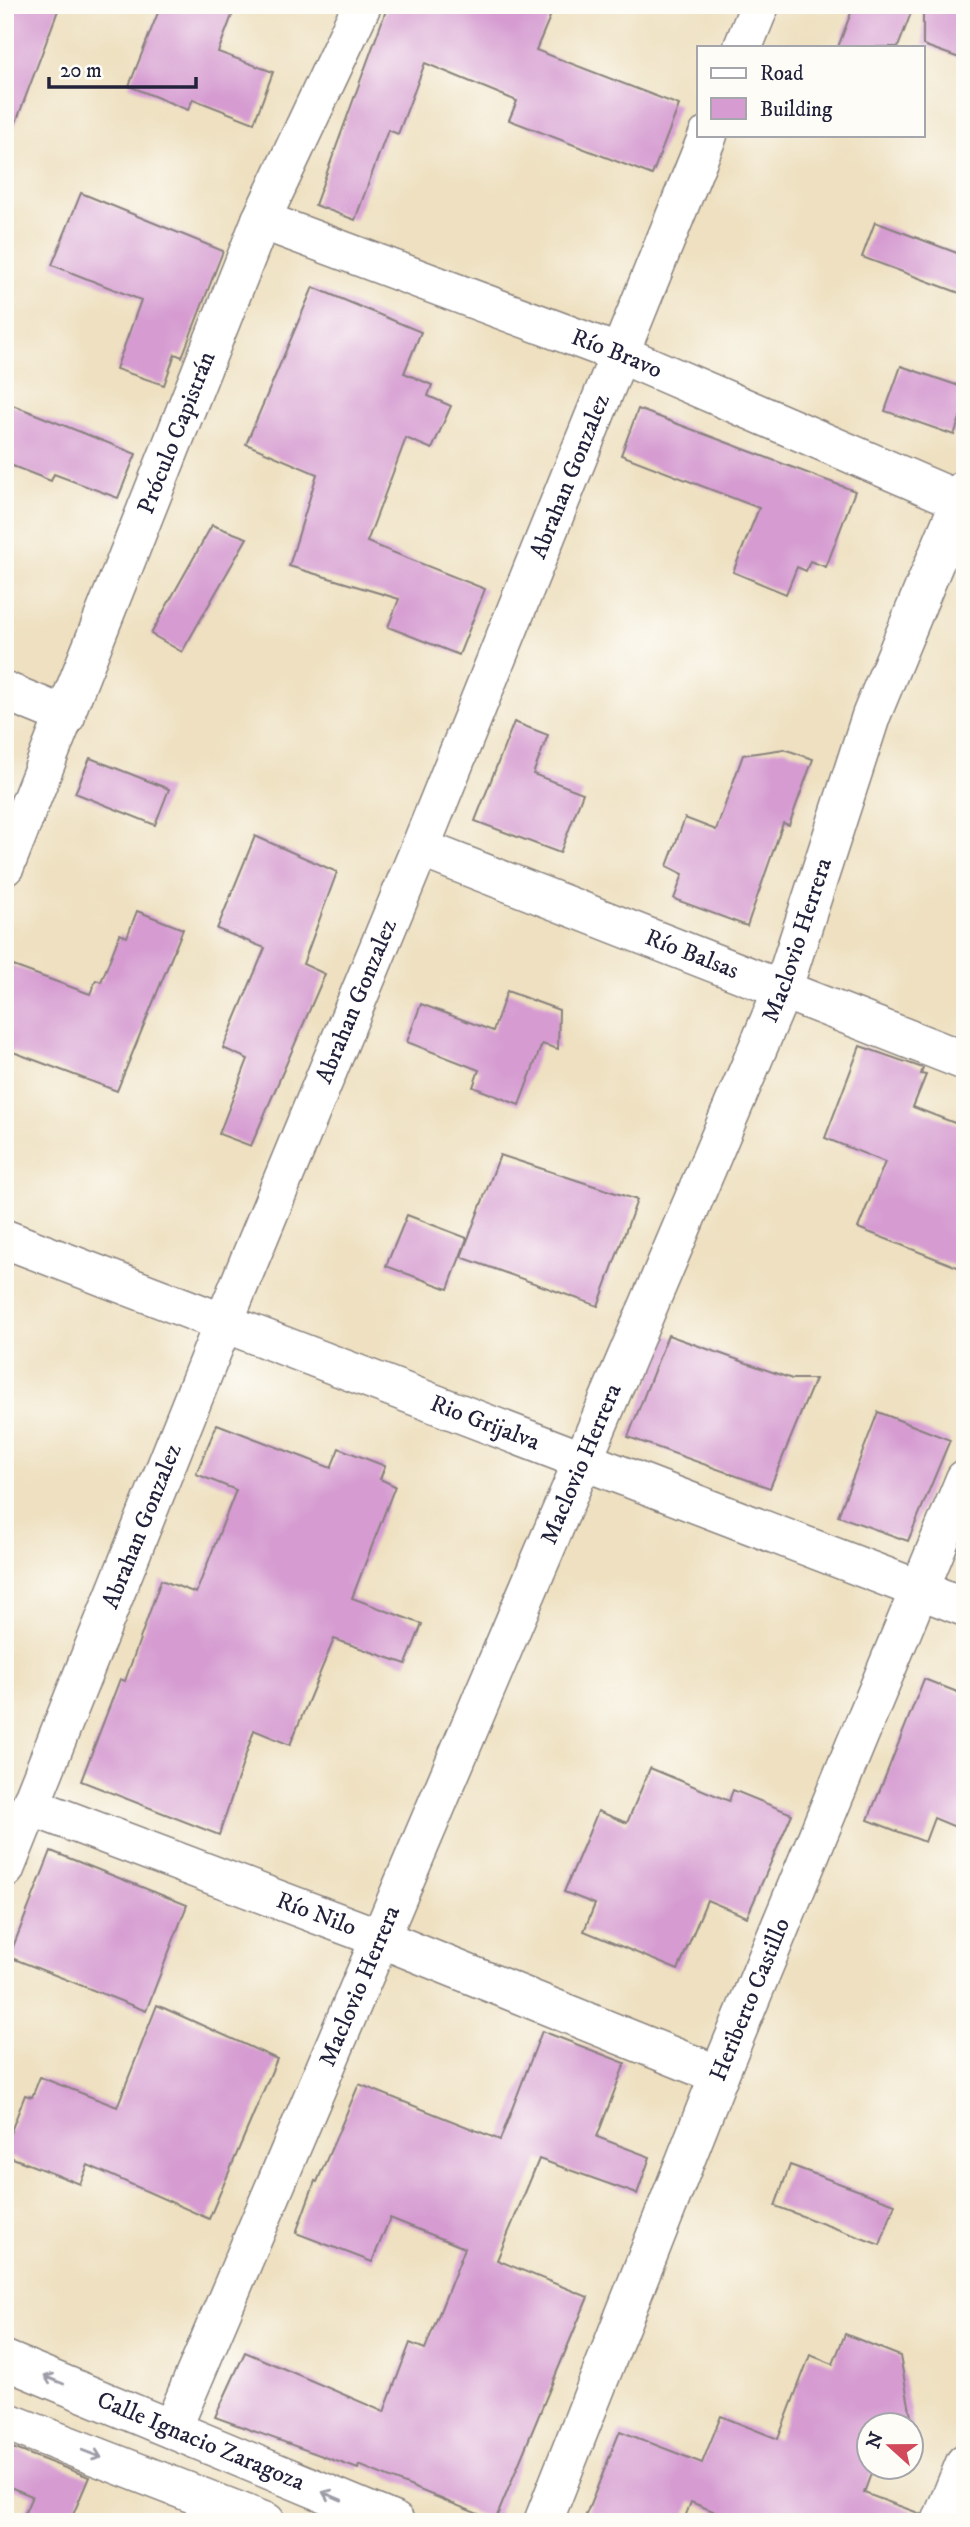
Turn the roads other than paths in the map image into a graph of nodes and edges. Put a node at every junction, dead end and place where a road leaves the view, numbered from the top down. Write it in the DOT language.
graph roads {
  1 [pos="362,5"];
  2 [pos="760,5"];
  3 [pos="743,46"];
  4 [pos="708,136"];
  5 [pos="261,220"];
  6 [pos="620,354"];
  7 [pos="963,498"];
  8 [pos="5,691"];
  9 [pos="66,716"];
  10 [pos="421,848"];
  11 [pos="5,866"];
  12 [pos="782,991"];
  13 [pos="965,1061"];
  14 [pos="5,1239"];
  15 [pos="223,1324"];
  16 [pos="586,1460"];
  17 [pos="965,1479"];
  18 [pos="920,1590"];
  19 [pos="965,1606"];
  20 [pos="30,1806"];
  21 [pos="5,1869"];
  22 [pos="382,1939"];
  23 [pos="719,2075"];
  24 [pos="5,2360"];
  25 [pos="5,2421"];
  26 [pos="172,2429"];
  27 [pos="965,2463"];
  28 [pos="266,2522"];
  29 [pos="395,2522"];
  30 [pos="543,2522"];
  31 [pos="941,2522"];
  1 -- 5 [label="street, Próculo Capistrán"];
  2 -- 3 [label="street"];
  4 -- 6 [label="street, Abrahan Gonzalez"];
  5 -- 6 [label="street, Río Bravo"];
  5 -- 9 [label="street, Próculo Capistrán"];
  6 -- 7 [label="street, Río Bravo"];
  6 -- 10 [label="street, Abrahan Gonzalez"];
  7 -- 12 [label="street, Maclovio Herrera"];
  8 -- 9 [label="street"];
  9 -- 11 [label="street, Próculo Capistrán"];
  10 -- 12 [label="street, Río Balsas"];
  10 -- 15 [label="street, Abrahan Gonzalez"];
  12 -- 13 [label="street, Río Balsas"];
  12 -- 16 [label="street, Maclovio Herrera"];
  14 -- 15 [label="street, Rio Grijalva"];
  15 -- 16 [label="street, Rio Grijalva"];
  15 -- 20 [label="street, Abrahan Gonzalez"];
  16 -- 18 [label="street, Rio Grijalva"];
  16 -- 22 [label="street, Maclovio Herrera"];
  17 -- 18 [label="street, Heriberto Castillo"];
  18 -- 19 [label="street, Rio Grijalva"];
  18 -- 23 [label="street, Heriberto Castillo"];
  20 -- 21 [label="street, Abrahan Gonzalez"];
  20 -- 22 [label="street, Río Nilo"];
  22 -- 23 [label="street, Río Nilo"];
  22 -- 26 [label="street, Maclovio Herrera"];
  23 -- 30 [label="street, Heriberto Castillo"];
  26 -- 24 [label="street, Calle Ignacio Zaragoza, one-way"];
  25 -- 28 [label="street, Calle Ignacio Zaragoza, one-way"];
  29 -- 26 [label="street, Calle Ignacio Zaragoza, one-way"];
  27 -- 31 [label="street"];
}
